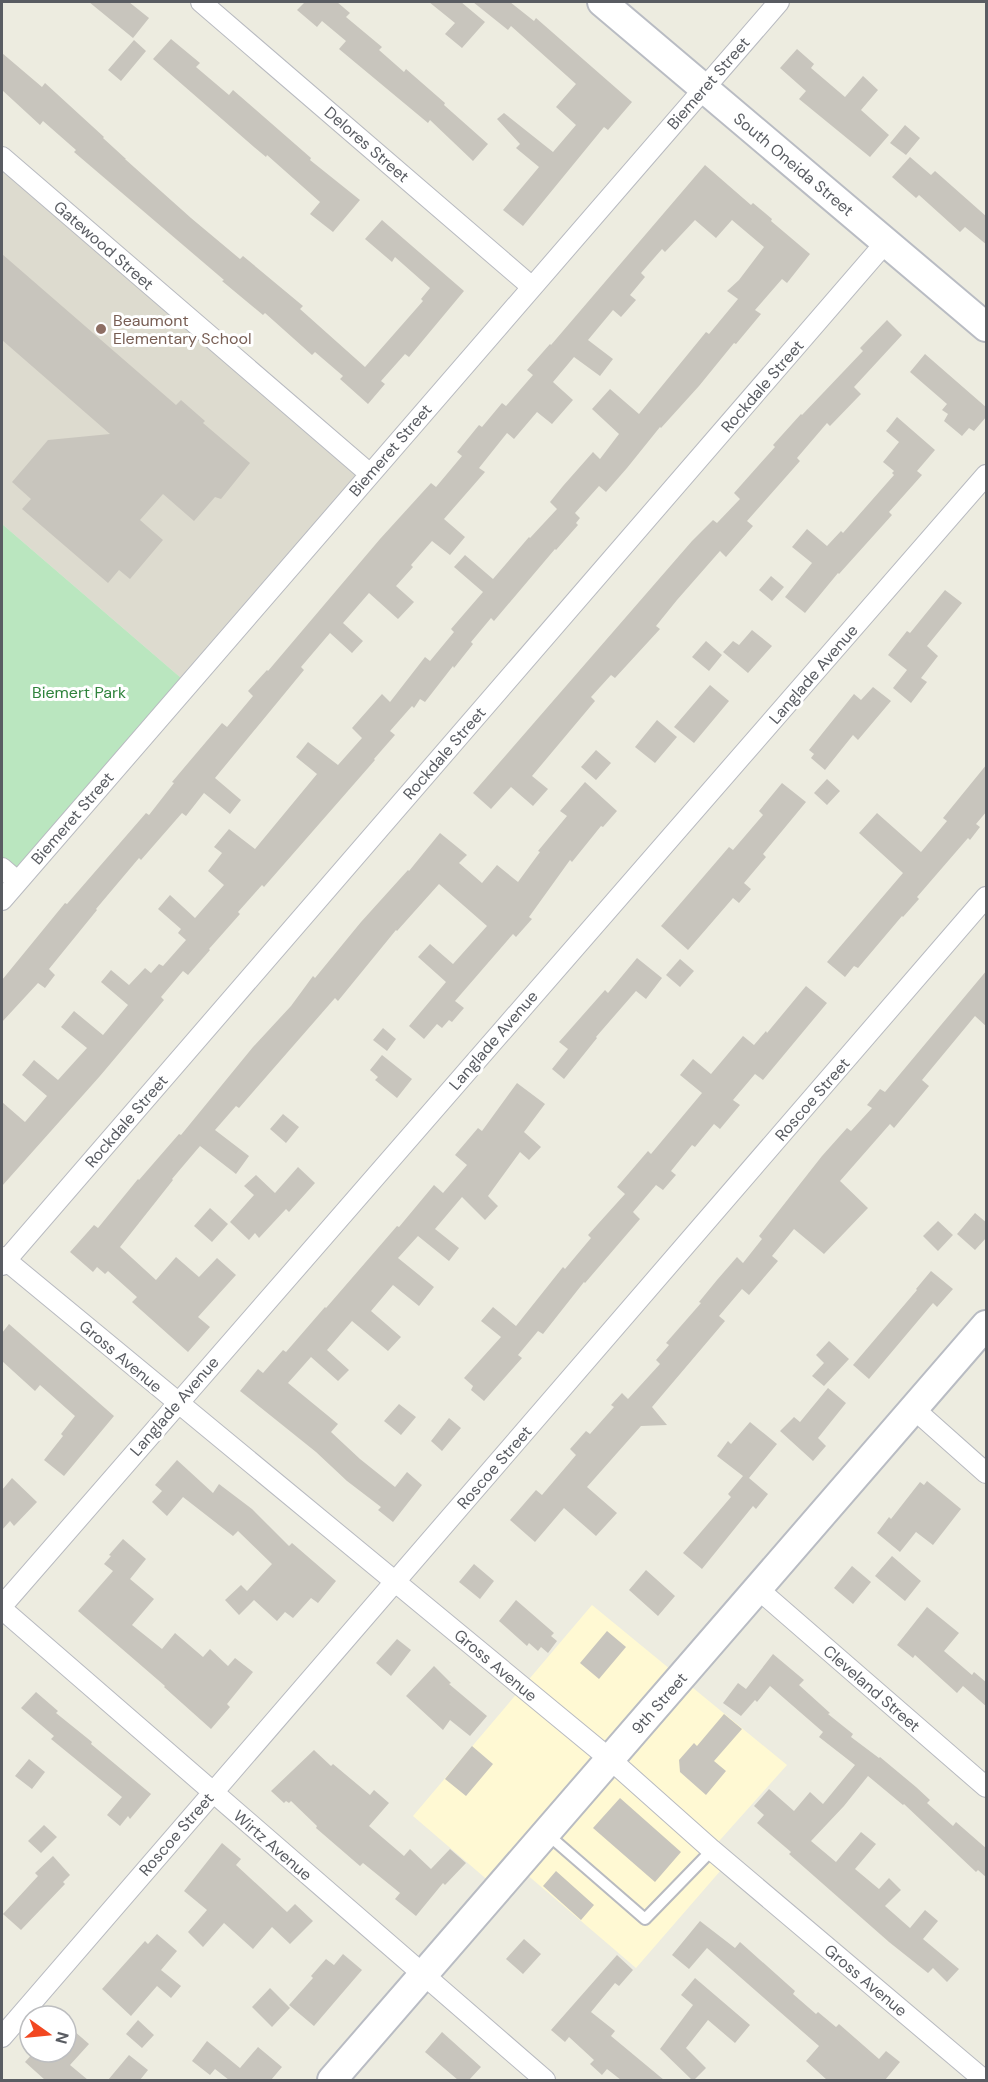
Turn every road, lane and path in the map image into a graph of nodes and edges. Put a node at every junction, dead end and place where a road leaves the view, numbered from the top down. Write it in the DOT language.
graph roads {
  1 [pos="201,2"];
  2 [pos="602,2"];
  3 [pos="779,2"];
  4 [pos="704,88"];
  5 [pos="2,157"];
  6 [pos="886,242"];
  7 [pos="532,287"];
  8 [pos="987,327"];
  9 [pos="370,474"];
  10 [pos="987,475"];
  11 [pos="2,868"];
  12 [pos="17,881"];
  13 [pos="987,897"];
  14 [pos="2,900"];
  15 [pos="3,1260"];
  16 [pos="987,1325"];
  17 [pos="177,1402"];
  18 [pos="914,1409"];
  19 [pos="987,1473"];
  20 [pos="395,1581"];
  21 [pos="758,1589"];
  22 [pos="2,1608"];
  23 [pos="610,1760"];
  24 [pos="987,1786"];
  25 [pos="213,1792"];
  26 [pos="546,1833"];
  27 [pos="712,1850"];
  28 [pos="423,1976"];
  29 [pos="2,2037"];
  30 [pos="332,2080"];
  31 [pos="545,2080"];
  32 [pos="984,2080"];
  1 -- 7 [label="street, Delores Street"];
  2 -- 4 [label="street, South Oneida Street"];
  3 -- 4 [label="street, Biemeret Street"];
  4 -- 6 [label="street, South Oneida Street"];
  4 -- 7 [label="street, Biemeret Street"];
  5 -- 9 [label="street, Gatewood Street"];
  6 -- 8 [label="street, South Oneida Street"];
  6 -- 15 [label="street, Rockdale Street"];
  7 -- 9 [label="street, Biemeret Street"];
  9 -- 12 [label="street, Biemeret Street"];
  10 -- 17 [label="street, Langlade Avenue"];
  11 -- 12 [label="street"];
  12 -- 14 [label="street, Biemeret Street"];
  13 -- 20 [label="street, Roscoe Street"];
  15 -- 17 [label="street, Gross Avenue"];
  16 -- 18 [label="street, 9th Street"];
  17 -- 20 [label="street, Gross Avenue"];
  17 -- 22 [label="street, Langlade Avenue"];
  18 -- 19 [label="street"];
  18 -- 21 [label="street, 9th Street"];
  20 -- 23 [label="street, Gross Avenue"];
  20 -- 25 [label="street, Roscoe Street"];
  21 -- 23 [label="street, 9th Street"];
  21 -- 24 [label="street, Cleveland Street"];
  22 -- 25 [label="street, Wirtz Avenue"];
  23 -- 26 [label="street, 9th Street"];
  23 -- 27 [label="street, Gross Avenue"];
  25 -- 28 [label="street, Wirtz Avenue"];
  25 -- 29 [label="street, Roscoe Street"];
  26 -- 27 [label="lane"];
  26 -- 28 [label="street, 9th Street"];
  27 -- 32 [label="street, Gross Avenue"];
  28 -- 30 [label="street, 9th Street"];
  28 -- 31 [label="street, Wirtz Avenue"];
}
